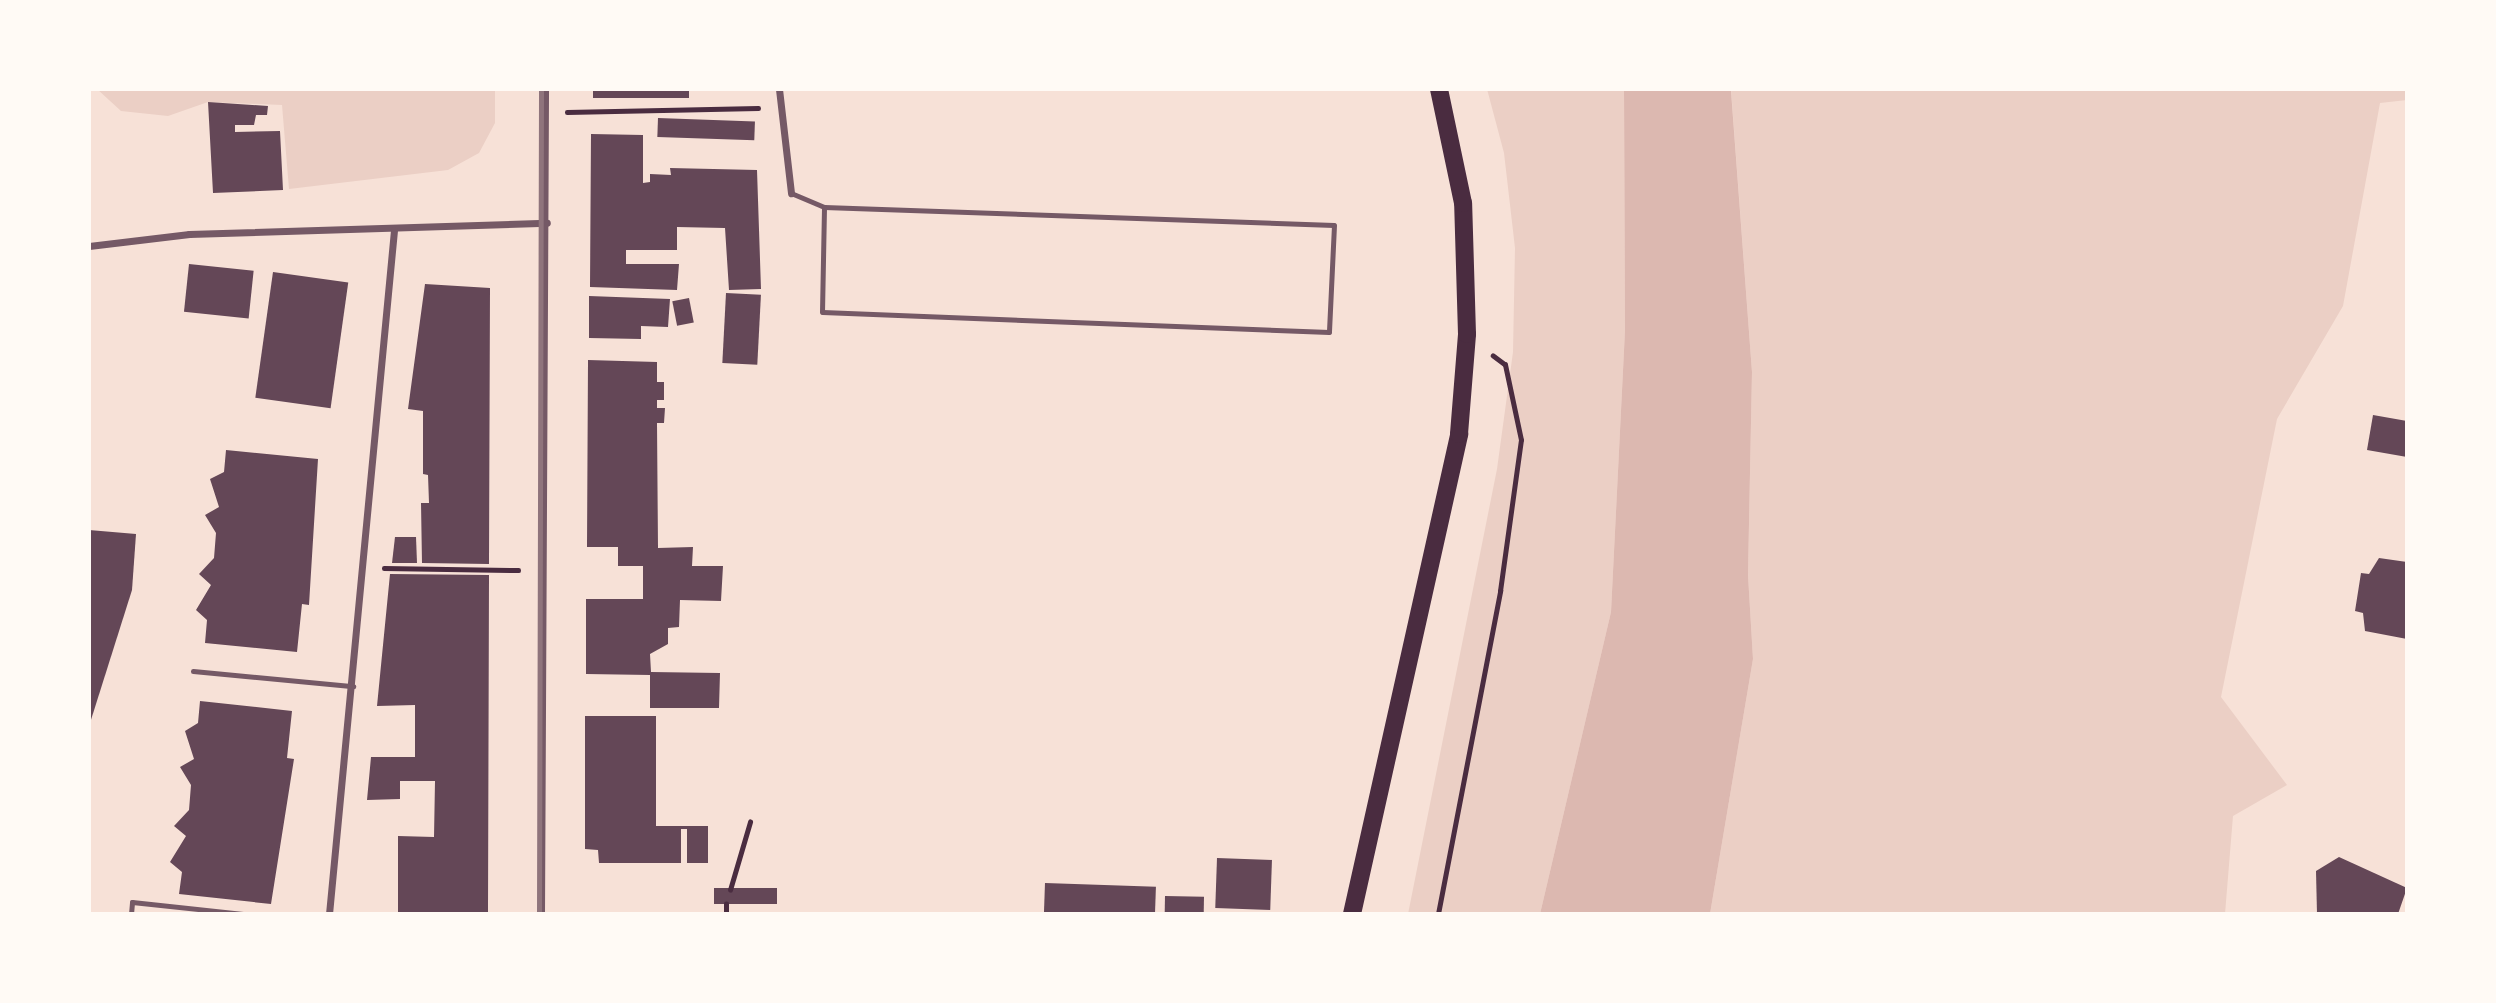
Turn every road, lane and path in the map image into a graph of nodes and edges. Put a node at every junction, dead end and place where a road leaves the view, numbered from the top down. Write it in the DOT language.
graph roads {
  1 [pos="545,89"];
  2 [pos="779,89"];
  3 [pos="1439,89"];
  4 [pos="739,109"];
  5 [pos="546,112"];
  6 [pos="791,193"];
  7 [pos="824,207"];
  8 [pos="547,223"];
  9 [pos="394,230"];
  10 [pos="89,246"];
  11 [pos="1467,334"];
  12 [pos="365,567"];
  13 [pos="543,570"];
  14 [pos="193,671"];
  15 [pos="353,685"];
  16 [pos="750,822"];
  17 [pos="730,890"];
  18 [pos="726,904"];
  19 [pos="131,914"];
  20 [pos="245,914"];
  21 [pos="329,914"];
  22 [pos="541,914"];
  23 [pos="726,914"];
  24 [pos="1352,914"];
  25 [pos="1438,914"];
  1 -- 5 [label="street"];
  2 -- 6 [label="street"];
  3 -- 11 [label="main road"];
  4 -- 5 [label="path"];
  5 -- 8 [label="street"];
  6 -- 7 [label="lane"];
  7 -- 7 [label="lane"];
  8 -- 9 [label="street"];
  8 -- 13 [label="street"];
  9 -- 10 [label="street"];
  9 -- 12 [label="street"];
  11 -- 24 [label="main road"];
  11 -- 25 [label="path"];
  12 -- 13 [label="path"];
  12 -- 15 [label="street"];
  13 -- 22 [label="street"];
  14 -- 15 [label="lane"];
  15 -- 21 [label="street"];
  16 -- 17 [label="path"];
  18 -- 23 [label="path"];
  19 -- 20 [label="lane"];
}
